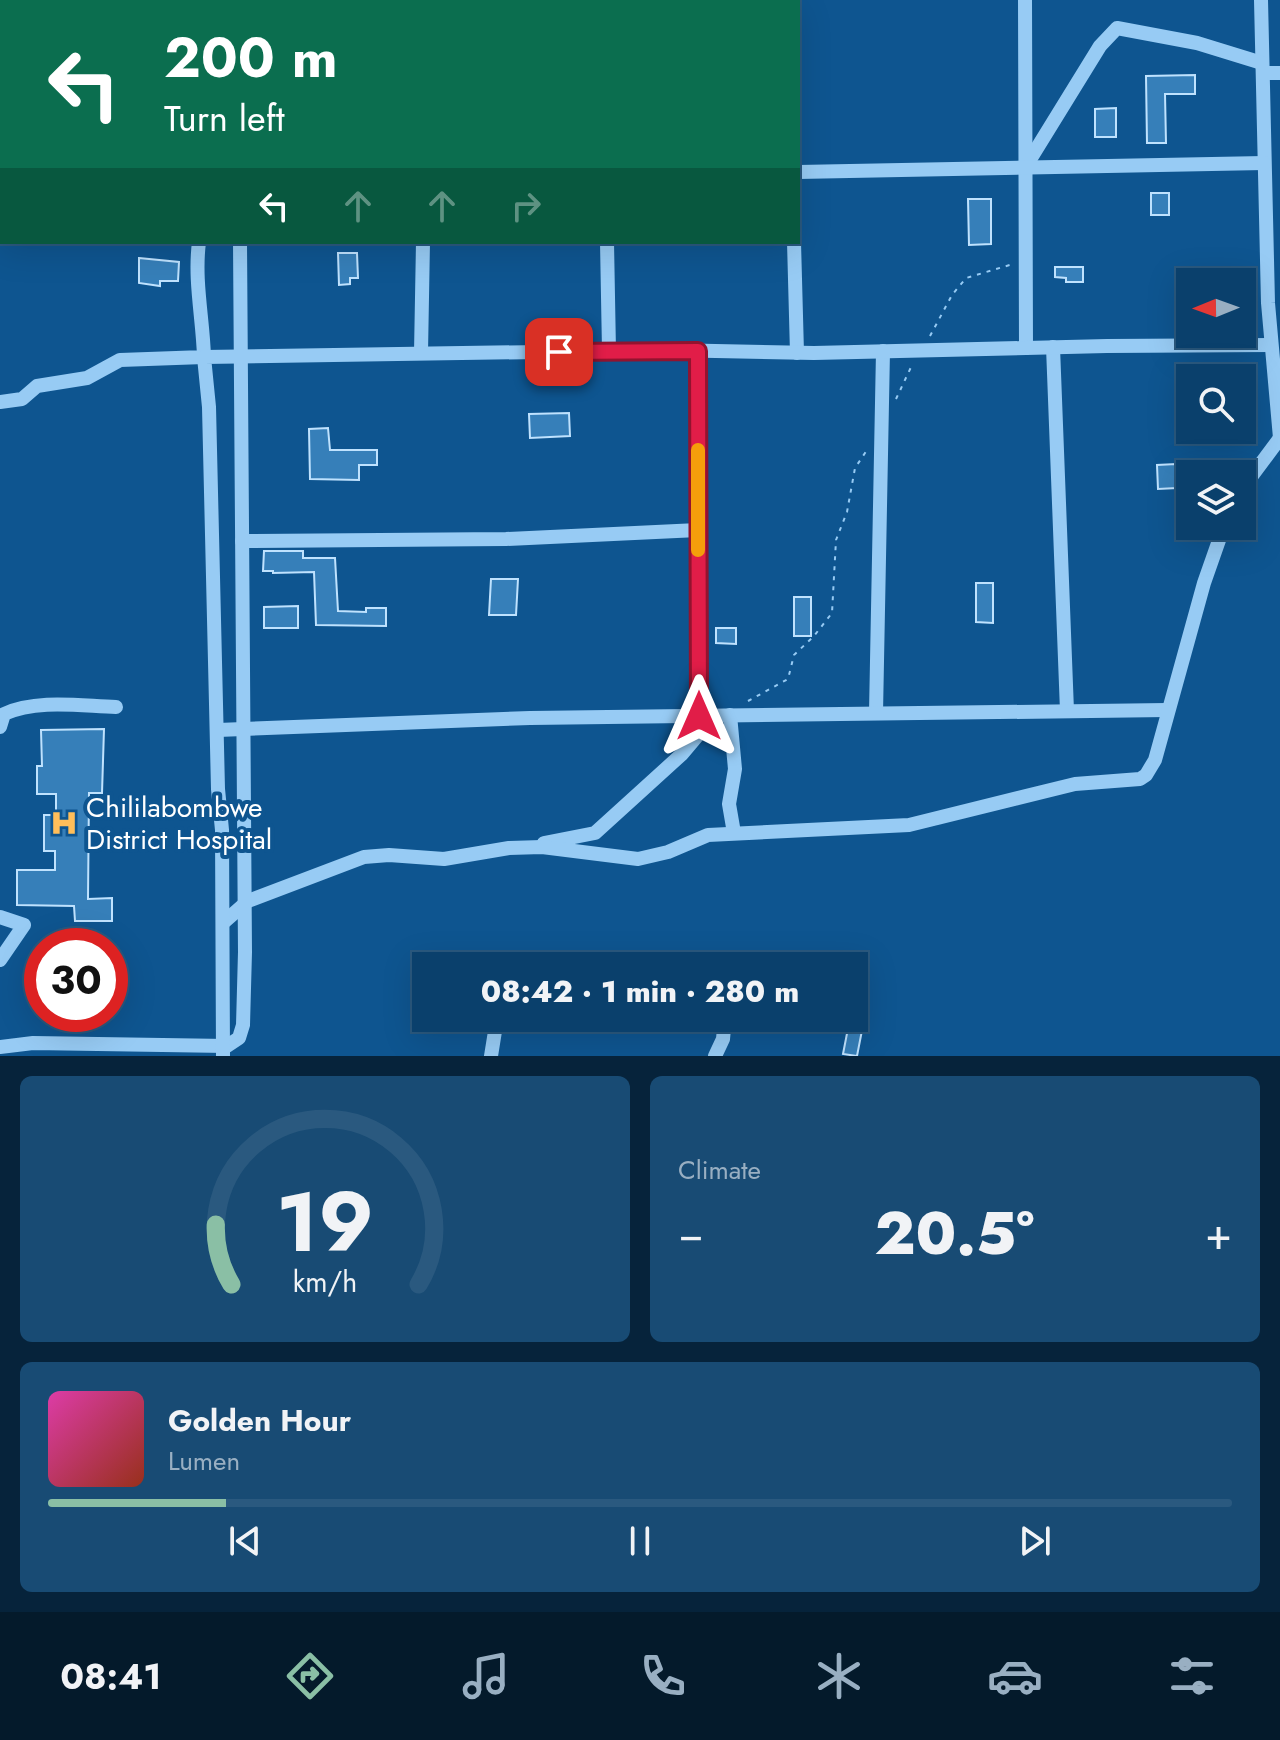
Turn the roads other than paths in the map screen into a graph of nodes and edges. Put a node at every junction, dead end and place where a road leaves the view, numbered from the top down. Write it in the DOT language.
graph roads {
  1 [pos="1025,0"];
  2 [pos="1261,0"];
  3 [pos="1262,68"];
  4 [pos="1280,73"];
  5 [pos="1264,163"];
  6 [pos="1025,167"];
  7 [pos="800,172"];
  8 [pos="199,244"];
  9 [pos="240,244"];
  10 [pos="423,244"];
  11 [pos="607,244"];
  12 [pos="794,244"];
  13 [pos="1271,345"];
  14 [pos="1053,347"];
  15 [pos="1026,348"];
  16 [pos="609,351"];
  17 [pos="698,351"];
  18 [pos="883,351"];
  19 [pos="421,353"];
  20 [pos="797,353"];
  21 [pos="204,357"];
  22 [pos="241,357"];
  23 [pos="0,402"];
  24 [pos="1280,438"];
  25 [pos="1256,470"];
  26 [pos="698,530"];
  27 [pos="1219,540"];
  28 [pos="242,541"];
  29 [pos="116,707"];
  30 [pos="1167,710"];
  31 [pos="1067,711"];
  32 [pos="876,713"];
  33 [pos="730,715"];
  34 [pos="706,716"];
  35 [pos="0,727"];
  36 [pos="243,729"];
  37 [pos="218,730"];
  38 [pos="734,833"];
  39 [pos="522,848"];
  40 [pos="244,903"];
  41 [pos="0,917"];
  42 [pos="224,922"];
  43 [pos="0,960"];
  44 [pos="495,1032"];
  45 [pos="724,1032"];
  46 [pos="0,1047"];
  47 [pos="223,1051"];
  48 [pos="491,1056"];
  49 [pos="715,1056"];
  1 -- 6 [label="street"];
  2 -- 3 [label="street"];
  3 -- 4 [label="street"];
  3 -- 5 [label="street"];
  3 -- 6 [label="street"];
  5 -- 6 [label="street"];
  5 -- 13 [label="street"];
  6 -- 7 [label="street"];
  6 -- 15 [label="street"];
  8 -- 21 [label="street"];
  9 -- 22 [label="street"];
  10 -- 19 [label="street"];
  11 -- 16 [label="street"];
  12 -- 20 [label="street"];
  13 -- 14 [label="street"];
  13 -- 24 [label="street"];
  14 -- 15 [label="street"];
  14 -- 31 [label="street"];
  15 -- 18 [label="street"];
  16 -- 17 [label="street"];
  16 -- 19 [label="street"];
  17 -- 20 [label="street"];
  17 -- 26 [label="street"];
  18 -- 20 [label="street"];
  18 -- 32 [label="street"];
  19 -- 22 [label="street"];
  21 -- 22 [label="street"];
  21 -- 23 [label="street"];
  21 -- 37 [label="street"];
  22 -- 28 [label="street"];
  24 -- 25 [label="street"];
  26 -- 28 [label="street"];
  26 -- 34 [label="street"];
  27 -- 30 [label="street"];
  28 -- 36 [label="street"];
  29 -- 35 [label="street"];
  30 -- 31 [label="street"];
  30 -- 38 [label="street"];
  31 -- 32 [label="street"];
  32 -- 33 [label="street"];
  33 -- 34 [label="street"];
  33 -- 38 [label="street"];
  34 -- 36 [label="street"];
  34 -- 39 [label="street"];
  36 -- 37 [label="street"];
  36 -- 40 [label="street"];
  37 -- 42 [label="street"];
  38 -- 39 [label="street"];
  39 -- 40 [label="street"];
  40 -- 42 [label="street"];
  40 -- 47 [label="street"];
  41 -- 43 [label="street"];
  42 -- 47 [label="street"];
  44 -- 48 [label="street"];
  45 -- 49 [label="street"];
  46 -- 47 [label="street"];
}
